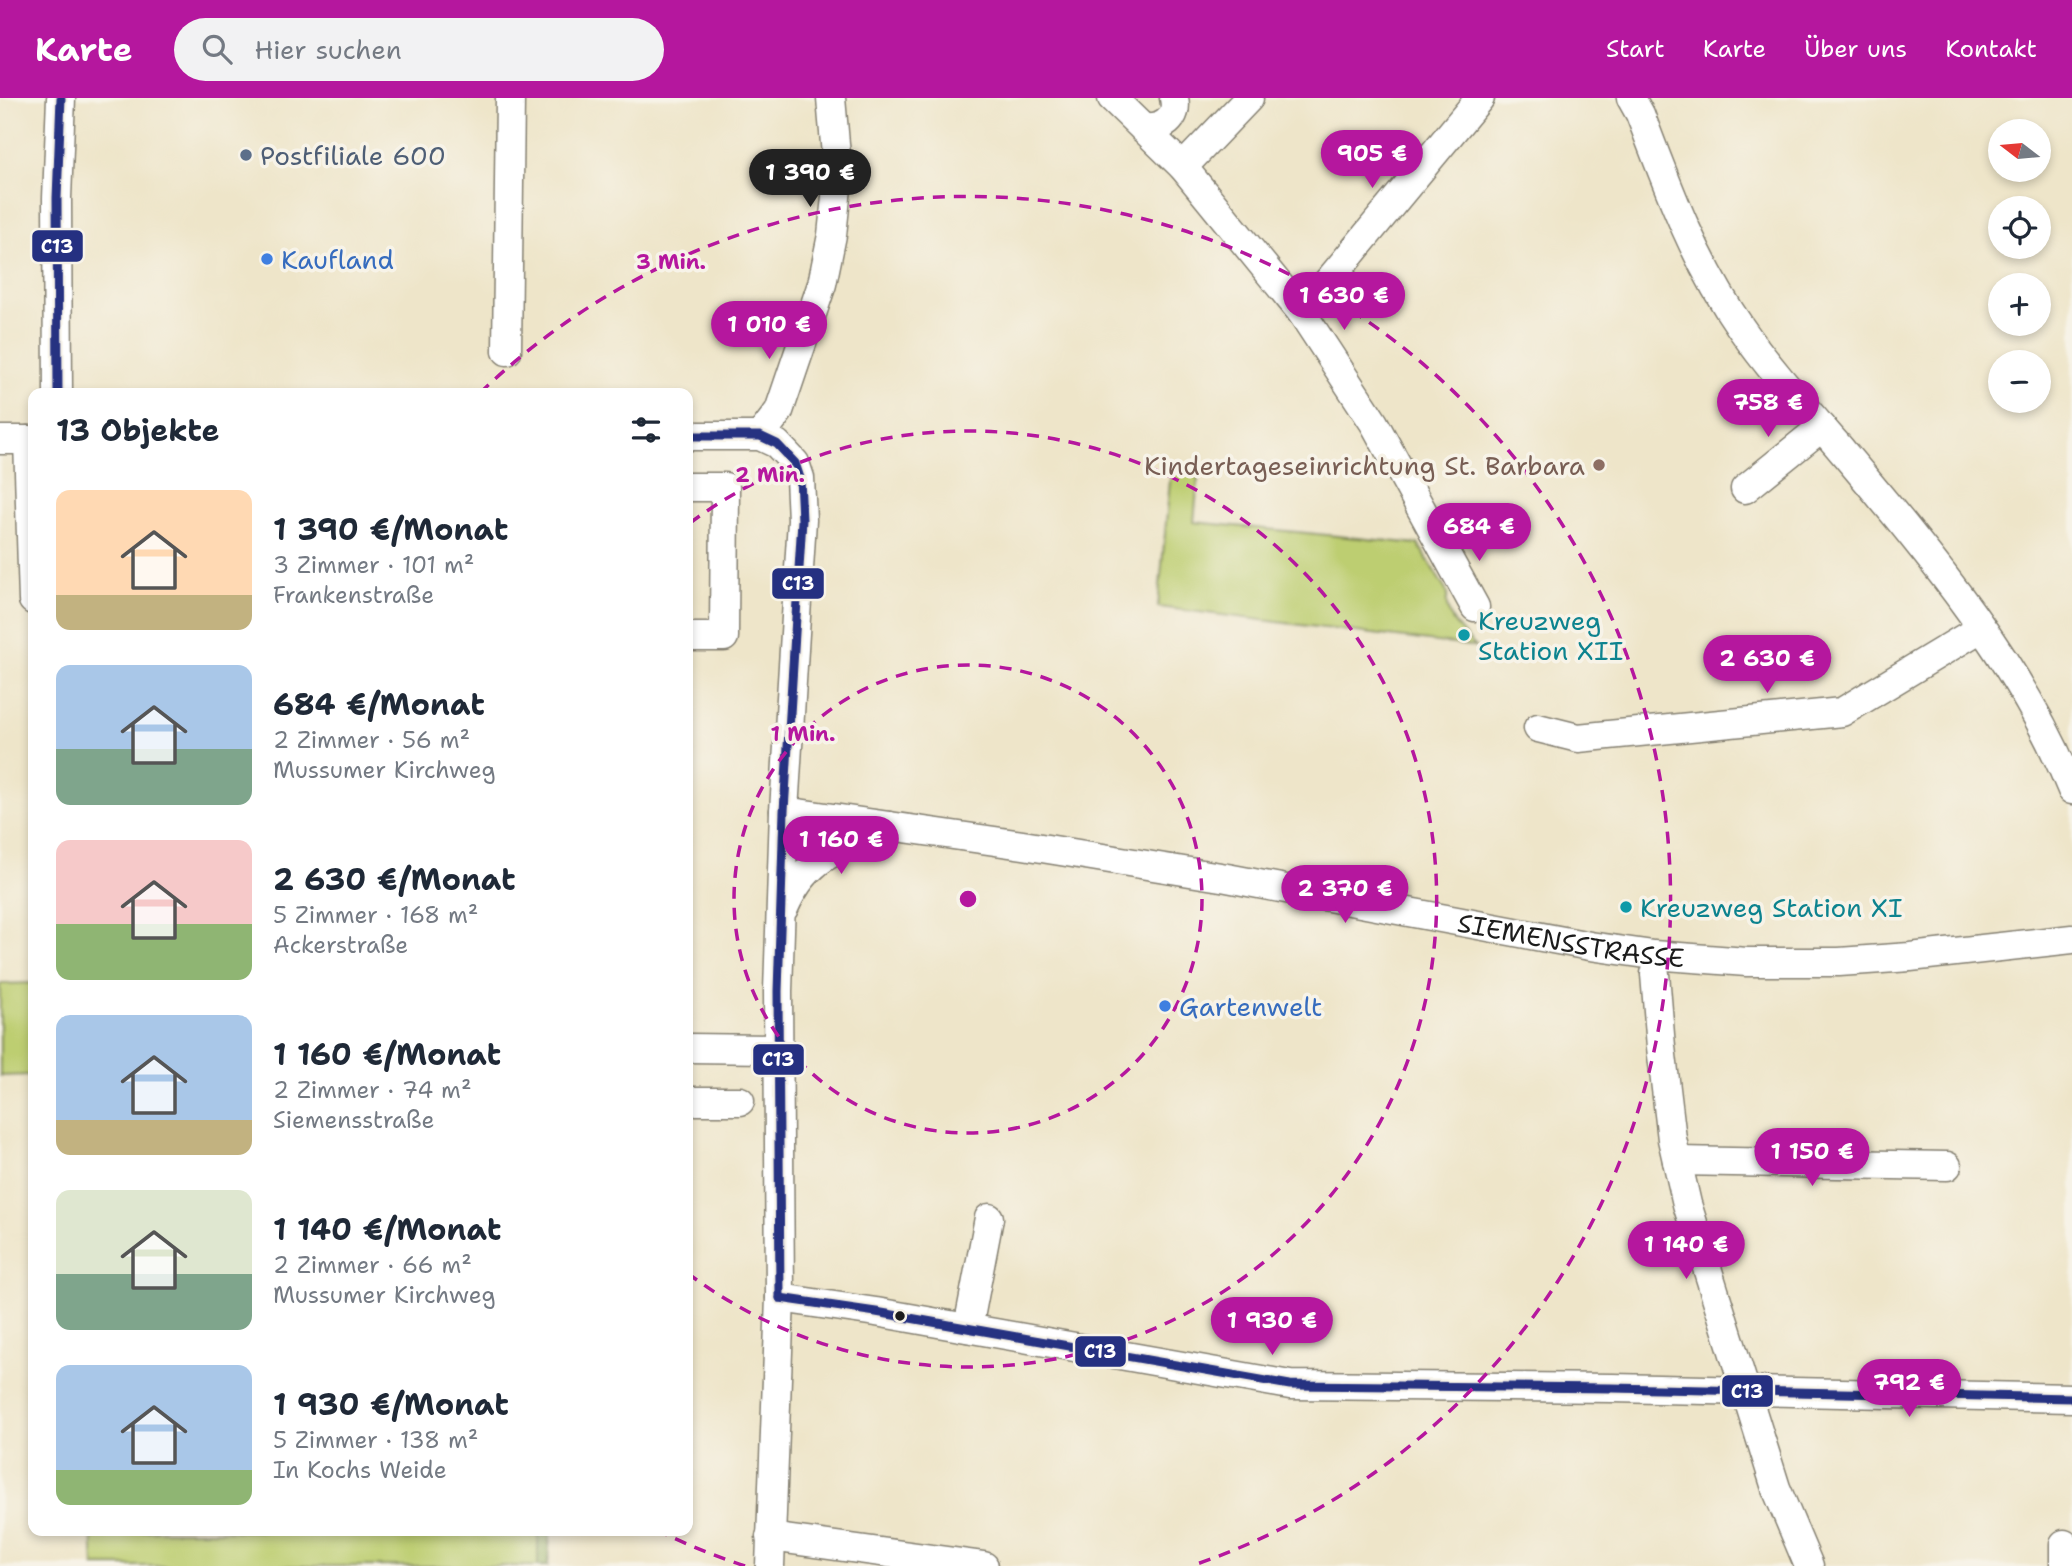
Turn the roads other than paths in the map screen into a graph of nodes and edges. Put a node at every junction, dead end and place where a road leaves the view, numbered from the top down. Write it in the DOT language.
graph roads {
  1 [pos="61,98"];
  2 [pos="510,98"];
  3 [pos="831,98"];
  4 [pos="1112,98"];
  5 [pos="1174,98"];
  6 [pos="1249,98"];
  7 [pos="1480,98"];
  8 [pos="1630,98"];
  9 [pos="1143,128"];
  10 [pos="1183,167"];
  11 [pos="1302,313"];
  12 [pos="507,351"];
  13 [pos="58,388"];
  14 [pos="1822,428"];
  15 [pos="693,436"];
  16 [pos="760,436"];
  17 [pos="0,440"];
  18 [pos="28,440"];
  19 [pos="693,487"];
  20 [pos="1745,489"];
  21 [pos="1475,607"];
  22 [pos="1981,628"];
  23 [pos="693,637"];
  24 [pos="1538,728"];
  25 [pos="2072,790"];
  26 [pos="783,811"];
  27 [pos="889,826"];
  28 [pos="781,917"];
  29 [pos="2072,939"];
  30 [pos="1655,975"];
  31 [pos="693,1048"];
  32 [pos="778,1049"];
  33 [pos="693,1101"];
  34 [pos="740,1101"];
  35 [pos="1677,1161"];
  36 [pos="1947,1166"];
  37 [pos="989,1218"];
  38 [pos="780,1298"];
  39 [pos="968,1328"];
  40 [pos="1746,1392"];
  41 [pos="2072,1398"];
  42 [pos="770,1537"];
  43 [pos="770,1566"];
  44 [pos="984,1566"];
  45 [pos="1810,1566"];
  1 -- 13 [label="street"];
  2 -- 12 [label="street"];
  3 -- 16 [label="street"];
  4 -- 9 [label="street"];
  5 -- 9 [label="street"];
  6 -- 10 [label="street"];
  7 -- 11 [label="street"];
  8 -- 14 [label="street"];
  9 -- 10 [label="street"];
  10 -- 11 [label="street"];
  11 -- 21 [label="street"];
  14 -- 20 [label="street"];
  14 -- 22 [label="street"];
  15 -- 16 [label="street"];
  16 -- 26 [label="street"];
  17 -- 18 [label="street"];
  19 -- 23 [label="street"];
  22 -- 24 [label="street"];
  22 -- 25 [label="street"];
  26 -- 27 [label="street, SIEMENSSTRASSE"];
  26 -- 28 [label="street"];
  27 -- 28 [label="street"];
  27 -- 29 [label="street, SIEMENSSTRASSE"];
  28 -- 32 [label="street"];
  30 -- 35 [label="street"];
  31 -- 32 [label="street"];
  32 -- 38 [label="street"];
  33 -- 34 [label="street"];
  35 -- 36 [label="street"];
  35 -- 40 [label="street"];
  37 -- 39 [label="street"];
  38 -- 39 [label="street"];
  38 -- 42 [label="street"];
  39 -- 40 [label="street"];
  40 -- 41 [label="street"];
  40 -- 45 [label="street"];
  42 -- 43 [label="street"];
  42 -- 44 [label="street"];
}
